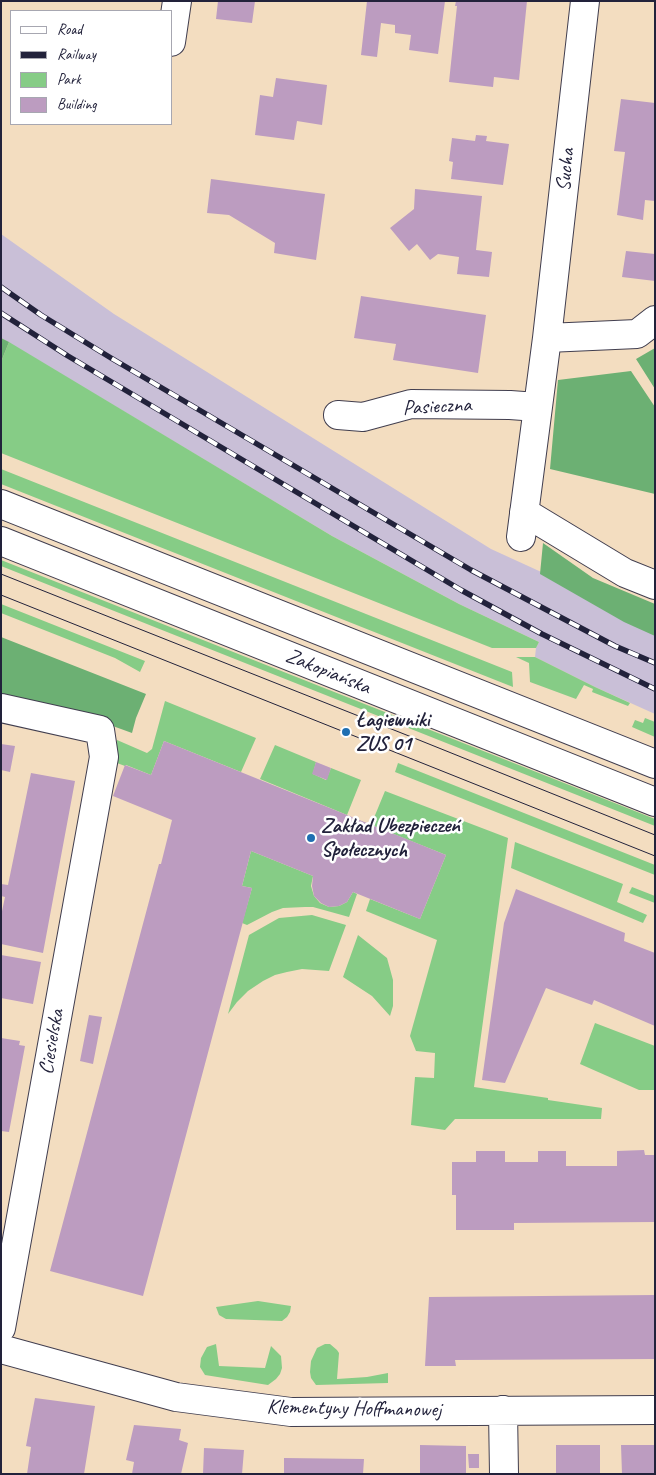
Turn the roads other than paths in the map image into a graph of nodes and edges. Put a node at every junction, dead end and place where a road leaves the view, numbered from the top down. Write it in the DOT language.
graph roads {
  1 [pos="176,1"];
  2 [pos="585,1"];
  3 [pos="172,34"];
  4 [pos="655,320"];
  5 [pos="547,338"];
  6 [pos="537,407"];
  7 [pos="338,415"];
  8 [pos="1,504"];
  9 [pos="1,541"];
  10 [pos="655,585"];
  11 [pos="1,708"];
  12 [pos="655,764"];
  13 [pos="655,802"];
  14 [pos="1,1328"];
  15 [pos="1,1349"];
  16 [pos="503,1410"];
  17 [pos="655,1410"];
  18 [pos="504,1474"];
  1 -- 3 [label="street"];
  2 -- 5 [label="street, Sucha"];
  4 -- 5 [label="street"];
  5 -- 6 [label="street, Sucha"];
  6 -- 7 [label="street, Pasieczna"];
  6 -- 10 [label="street, Sucha"];
  8 -- 12 [label="street, Zakopiańska"];
  9 -- 13 [label="street, Zakopiańska"];
  11 -- 14 [label="street, Ciesielska"];
  15 -- 16 [label="street, Klementyny Hoffmanowej"];
  16 -- 17 [label="street, Klementyny Hoffmanowej"];
  16 -- 18 [label="street"];
}
